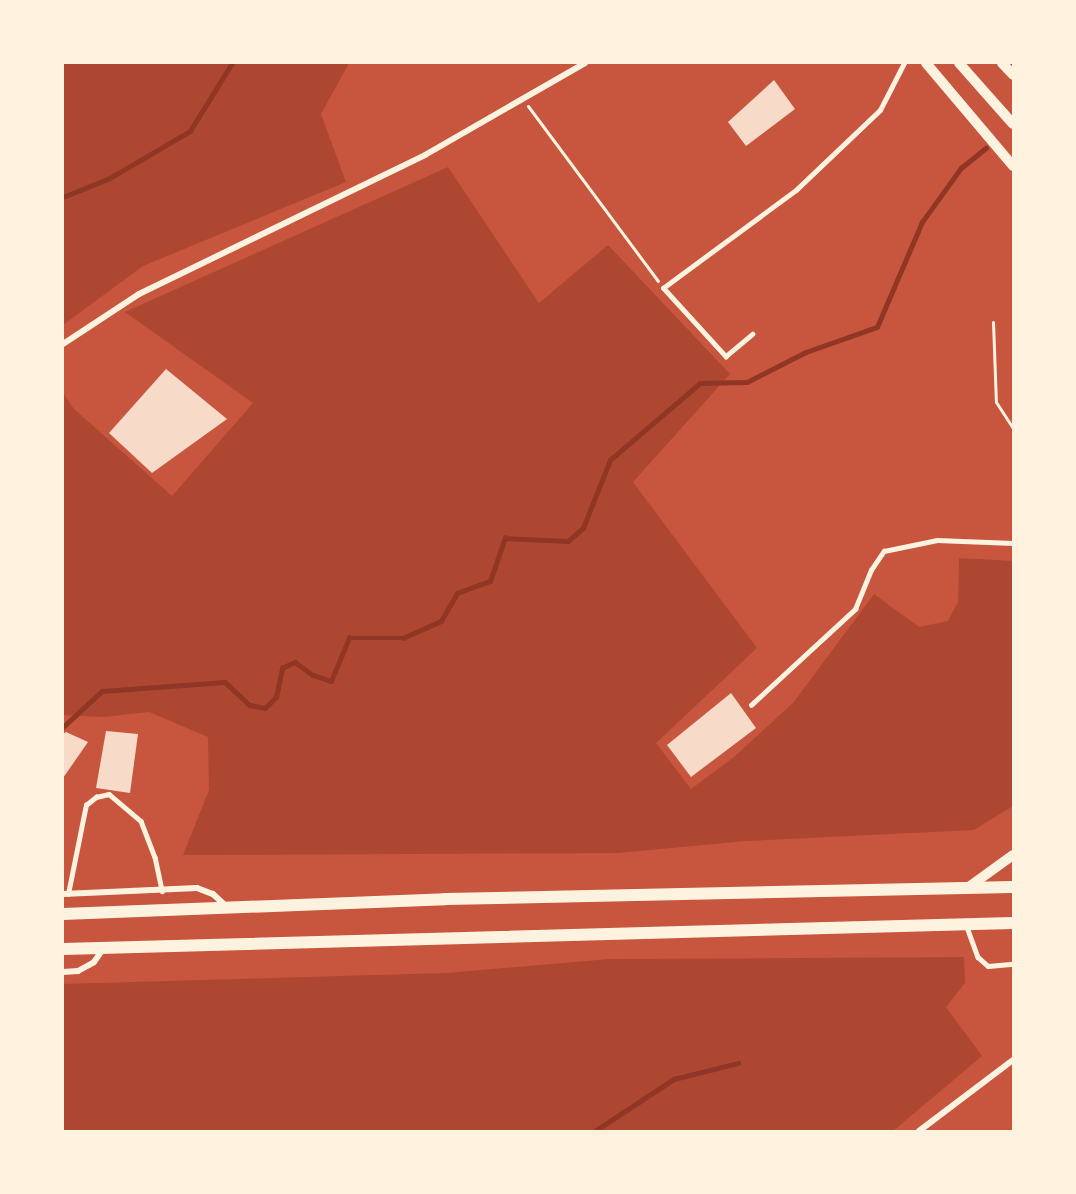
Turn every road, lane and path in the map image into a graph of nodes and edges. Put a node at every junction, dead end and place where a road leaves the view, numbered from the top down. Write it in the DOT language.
graph roads {
  1 [pos="585,63"];
  2 [pos="904,63"];
  3 [pos="926,63"];
  4 [pos="959,63"];
  5 [pos="1002,63"];
  6 [pos="1013,75"];
  7 [pos="522,97"];
  8 [pos="1013,124"];
  9 [pos="1013,166"];
  10 [pos="663,288"];
  11 [pos="993,322"];
  12 [pos="753,334"];
  13 [pos="63,344"];
  14 [pos="1013,428"];
  15 [pos="1013,543"];
  16 [pos="751,705"];
  17 [pos="1013,855"];
  18 [pos="1013,887"];
  19 [pos="966,889"];
  20 [pos="162,891"];
  21 [pos="66,894"];
  22 [pos="229,908"];
  23 [pos="63,914"];
  24 [pos="1013,922"];
  25 [pos="966,924"];
  26 [pos="63,949"];
  27 [pos="103,949"];
  28 [pos="1013,964"];
  29 [pos="63,972"];
  30 [pos="1013,1060"];
  31 [pos="919,1131"];
  1 -- 7 [label="street"];
  2 -- 10 [label="lane"];
  3 -- 9 [label="street"];
  4 -- 8 [label="street"];
  5 -- 6 [label="street"];
  7 -- 10 [label="path"];
  7 -- 13 [label="street"];
  10 -- 12 [label="lane"];
  11 -- 14 [label="path"];
  15 -- 16 [label="lane"];
  17 -- 19 [label="street"];
  18 -- 19 [label="main road"];
  19 -- 22 [label="main road"];
  20 -- 21 [label="street"];
  20 -- 21 [label="lane"];
  20 -- 22 [label="street"];
  22 -- 23 [label="main road"];
  24 -- 25 [label="main road"];
  25 -- 27 [label="main road"];
  25 -- 28 [label="lane"];
  26 -- 27 [label="main road"];
  27 -- 29 [label="street"];
  30 -- 31 [label="street"];
}
